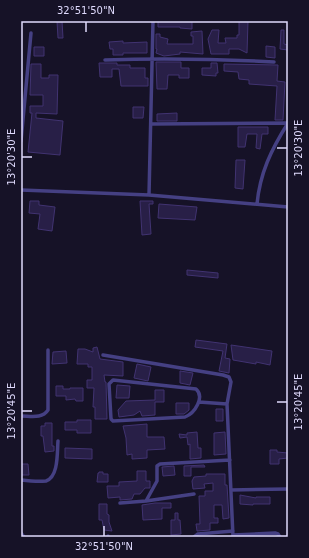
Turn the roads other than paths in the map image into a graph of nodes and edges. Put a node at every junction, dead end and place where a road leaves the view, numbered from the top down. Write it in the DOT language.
graph roads {
  1 [pos="153,21"];
  2 [pos="31,33"];
  3 [pos="152,58"];
  4 [pos="105,60"];
  5 [pos="274,62"];
  6 [pos="288,123"];
  7 [pos="151,124"];
  8 [pos="21,141"];
  9 [pos="21,190"];
  10 [pos="149,195"];
  11 [pos="257,204"];
  12 [pos="288,207"];
  13 [pos="48,350"];
  14 [pos="103,354"];
  15 [pos="199,402"];
  16 [pos="227,404"];
  17 [pos="21,416"];
  18 [pos="58,441"];
  19 [pos="230,460"];
  20 [pos="21,480"];
  21 [pos="288,489"];
  22 [pos="231,490"];
  23 [pos="194,494"];
  24 [pos="146,501"];
  25 [pos="120,503"];
  26 [pos="21,533"];
  27 [pos="233,534"];
  28 [pos="24,537"];
  29 [pos="194,537"];
  30 [pos="280,537"];
  1 -- 3 [label="street"];
  2 -- 8 [label="street"];
  3 -- 4 [label="street"];
  3 -- 5 [label="street"];
  3 -- 7 [label="street"];
  6 -- 7 [label="street"];
  6 -- 11 [label="street"];
  7 -- 10 [label="street"];
  9 -- 10 [label="street"];
  10 -- 11 [label="street"];
  11 -- 12 [label="street"];
  13 -- 17 [label="street"];
  14 -- 16 [label="street"];
  15 -- 15 [label="street"];
  15 -- 16 [label="street"];
  16 -- 19 [label="street"];
  18 -- 20 [label="street"];
  19 -- 22 [label="street"];
  19 -- 24 [label="street"];
  21 -- 22 [label="street"];
  22 -- 27 [label="street"];
  23 -- 24 [label="street"];
  24 -- 25 [label="street"];
  26 -- 28 [label="street"];
  27 -- 29 [label="street"];
  27 -- 30 [label="street"];
}
